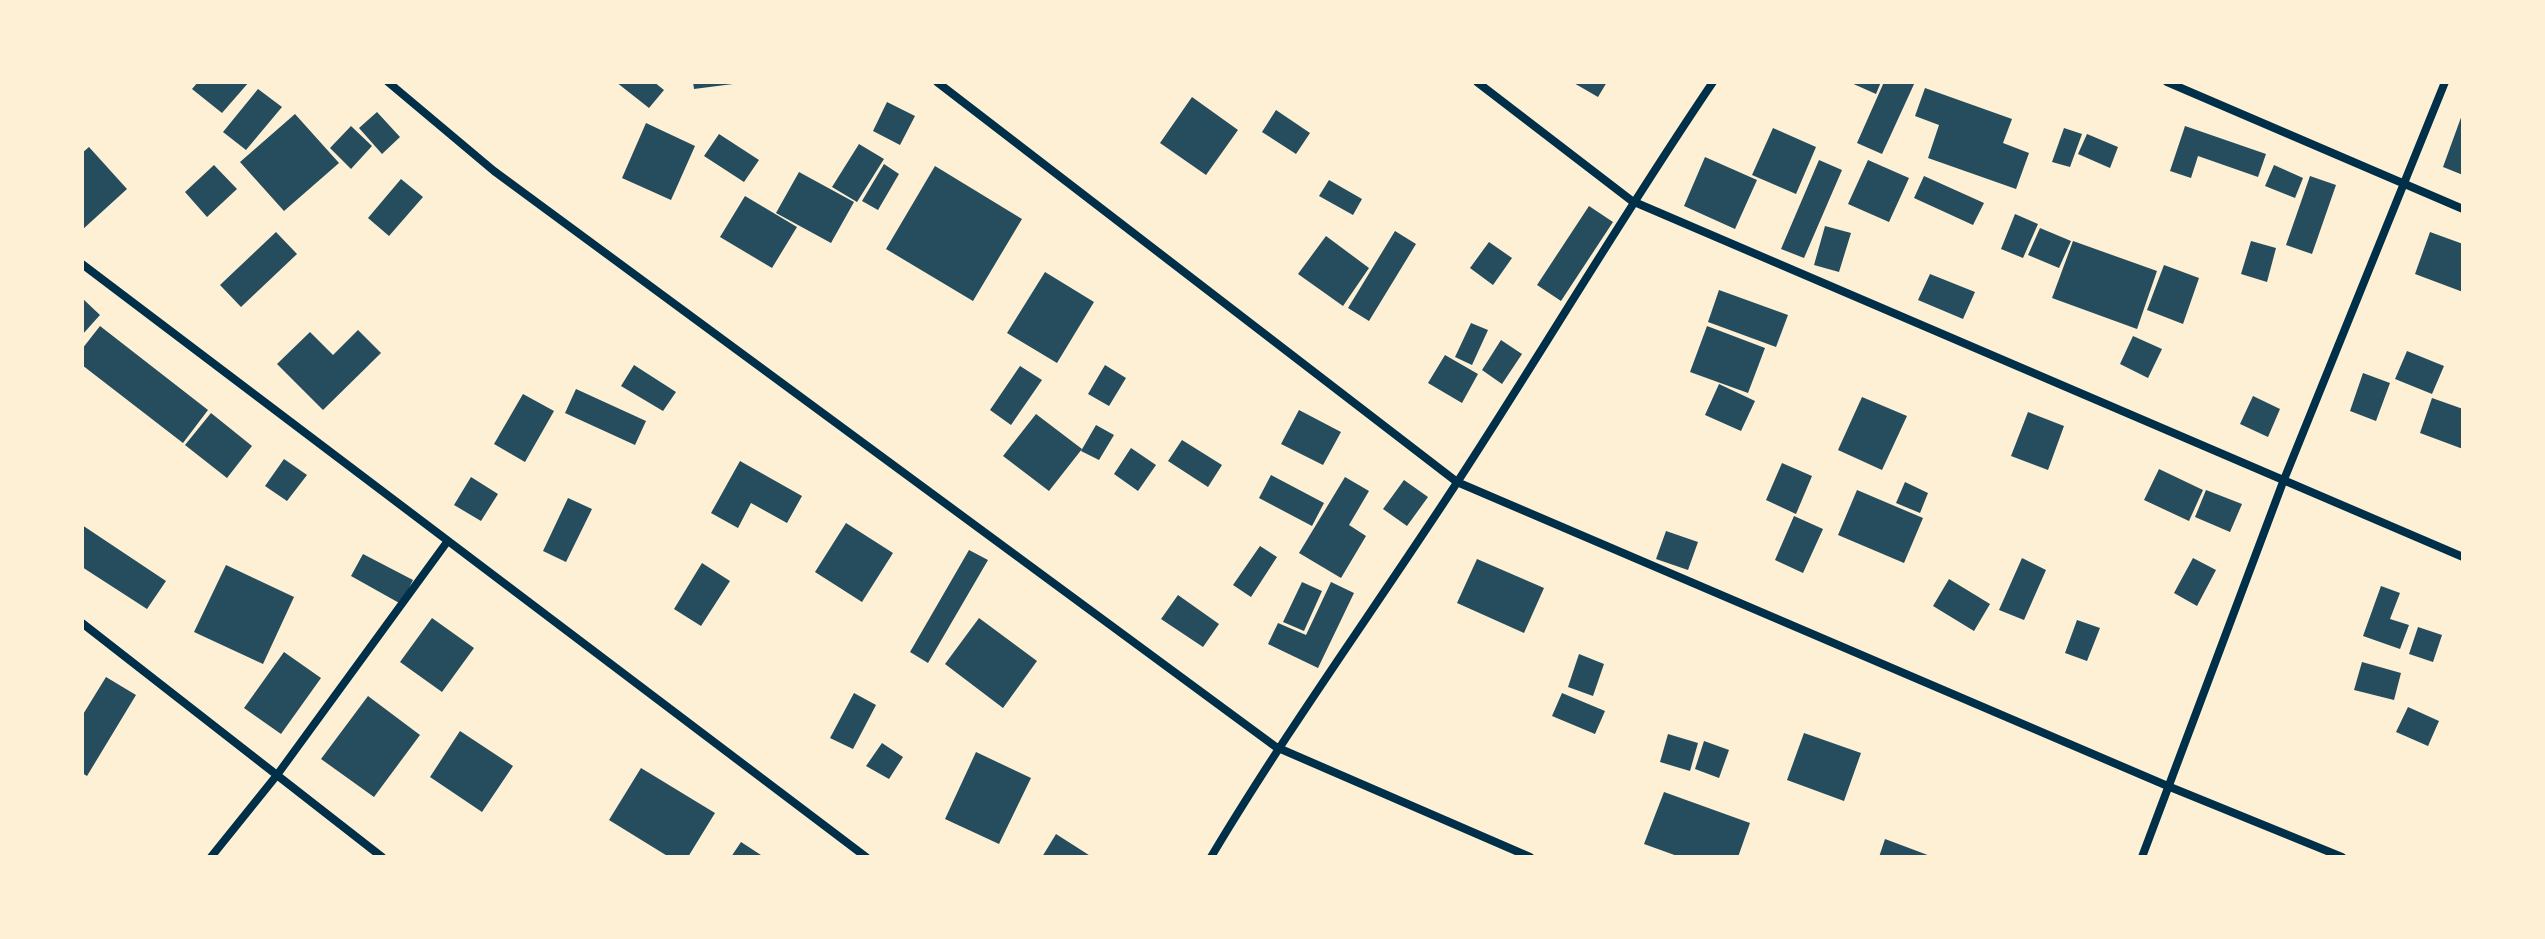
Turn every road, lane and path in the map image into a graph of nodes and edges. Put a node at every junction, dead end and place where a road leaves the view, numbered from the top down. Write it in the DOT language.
graph roads {
  1 [pos="388,82"];
  2 [pos="937,82"];
  3 [pos="1477,82"];
  4 [pos="1713,82"];
  5 [pos="2167,82"];
  6 [pos="2445,82"];
  7 [pos="2405,185"];
  8 [pos="1632,201"];
  9 [pos="2463,209"];
  10 [pos="82,264"];
  11 [pos="1457,482"];
  12 [pos="2283,482"];
  13 [pos="447,542"];
  14 [pos="2463,557"];
  15 [pos="82,623"];
  16 [pos="1276,747"];
  17 [pos="277,775"];
  18 [pos="2170,787"];
  19 [pos="211,857"];
  20 [pos="382,857"];
  21 [pos="866,857"];
  22 [pos="1211,857"];
  23 [pos="1530,857"];
  24 [pos="2142,857"];
  25 [pos="2342,857"];
  1 -- 16 [label="street"];
  2 -- 11 [label="street"];
  3 -- 8 [label="street"];
  4 -- 8 [label="street"];
  5 -- 7 [label="street"];
  6 -- 7 [label="street"];
  7 -- 9 [label="street"];
  7 -- 12 [label="street"];
  8 -- 11 [label="street"];
  8 -- 12 [label="street"];
  10 -- 13 [label="street"];
  11 -- 16 [label="street"];
  11 -- 18 [label="street"];
  12 -- 14 [label="street"];
  12 -- 18 [label="street"];
  13 -- 17 [label="street"];
  13 -- 21 [label="street"];
  15 -- 17 [label="street"];
  16 -- 22 [label="street"];
  16 -- 23 [label="street"];
  17 -- 19 [label="street"];
  17 -- 20 [label="street"];
  18 -- 24 [label="street"];
  18 -- 25 [label="street"];
}
